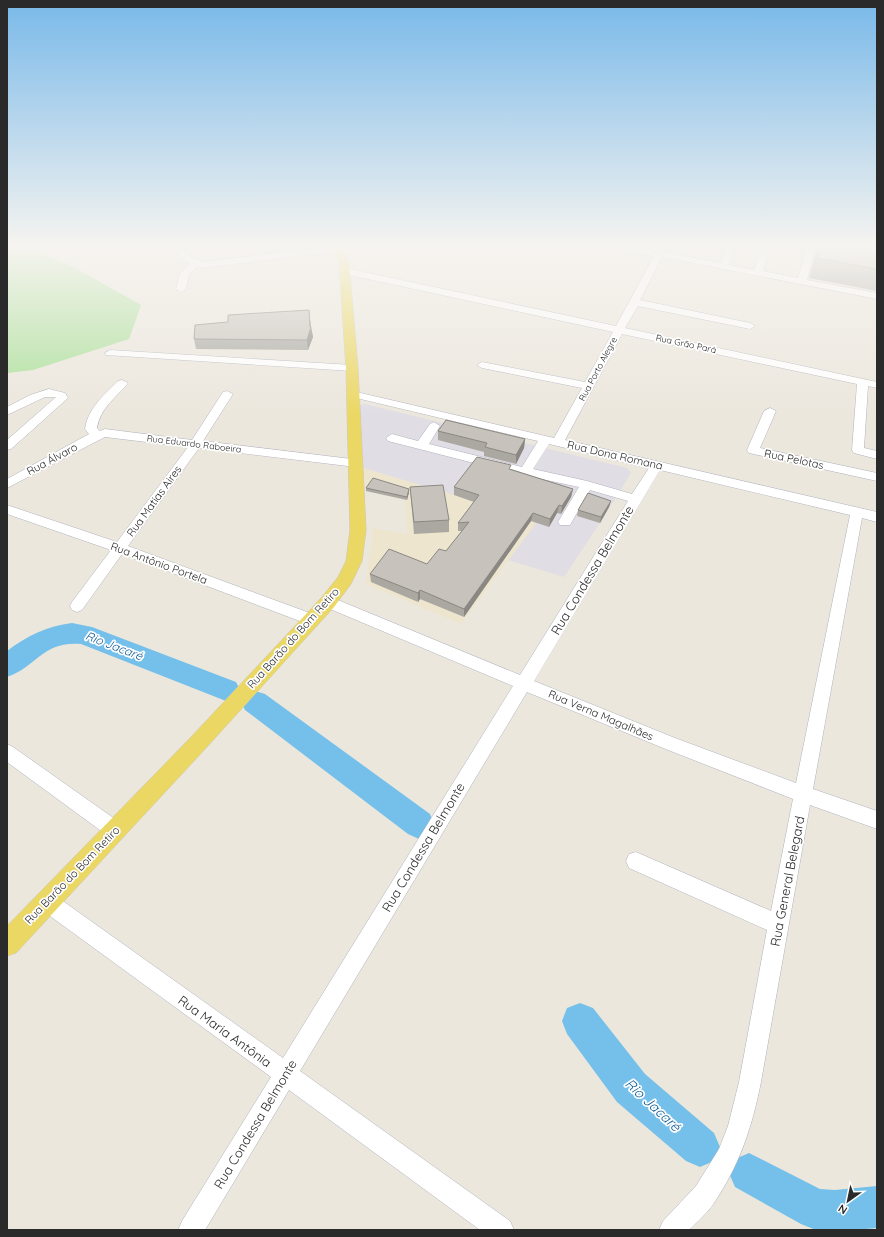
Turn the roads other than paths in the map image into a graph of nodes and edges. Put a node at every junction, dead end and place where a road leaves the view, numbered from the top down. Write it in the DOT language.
graph roads {
  1 [pos="347,302"];
  2 [pos="488,302"];
  3 [pos="634,302"];
  4 [pos="750,326"];
  5 [pos="619,330"];
  6 [pos="110,353"];
  7 [pos="482,365"];
  8 [pos="352,368"];
  9 [pos="863,382"];
  10 [pos="122,383"];
  11 [pos="877,385"];
  12 [pos="588,386"];
  13 [pos="227,394"];
  14 [pos="352,394"];
  15 [pos="770,411"];
  16 [pos="7,412"];
  17 [pos="434,426"];
  18 [pos="97,435"];
  19 [pos="392,438"];
  20 [pos="546,439"];
  21 [pos="558,442"];
  22 [pos="195,445"];
  23 [pos="422,445"];
  24 [pos="7,446"];
  25 [pos="877,455"];
  26 [pos="356,463"];
  27 [pos="656,464"];
  28 [pos="526,471"];
  29 [pos="877,477"];
  30 [pos="7,484"];
  31 [pos="587,485"];
  32 [pos="636,499"];
  33 [pos="7,509"];
  34 [pos="857,512"];
  35 [pos="877,517"];
  36 [pos="565,522"];
  37 [pos="120,548"];
  38 [pos="328,602"];
  39 [pos="77,606"];
  40 [pos="310,619"];
  41 [pos="524,683"];
  42 [pos="7,752"];
  43 [pos="804,796"];
  44 [pos="877,820"];
  45 [pos="115,830"];
  46 [pos="636,861"];
  47 [pos="46,901"];
  48 [pos="778,925"];
  49 [pos="7,944"];
  50 [pos="284,1074"];
  51 [pos="191,1230"];
  52 [pos="501,1230"];
  53 [pos="672,1230"];
  1 -- 8 [label="main road, Rua Barão do Bom Retiro"];
  2 -- 5 [label="street, Rua Grão Pará"];
  3 -- 4 [label="street"];
  3 -- 5 [label="street, Rua Porto Alegre"];
  5 -- 9 [label="street, Rua Grão Pará"];
  5 -- 12 [label="street, Rua Porto Alegre"];
  6 -- 8 [label="street"];
  7 -- 12 [label="street"];
  8 -- 14 [label="main road, Rua Barão do Bom Retiro"];
  9 -- 11 [label="street, Rua Grão Pará"];
  9 -- 25 [label="street"];
  10 -- 18 [label="street"];
  12 -- 21 [label="street, Rua Porto Alegre"];
  13 -- 22 [label="street, Rua Matias Aires"];
  14 -- 20 [label="street, Rua Dona Romana"];
  14 -- 26 [label="main road, Rua Barão do Bom Retiro"];
  15 -- 29 [label="street, Rua Pelotas"];
  16 -- 24 [label="street"];
  17 -- 23 [label="street"];
  18 -- 22 [label="street, Rua Eduardo Raboeira"];
  18 -- 30 [label="street, Rua Álvaro"];
  19 -- 23 [label="street"];
  20 -- 21 [label="street, Rua Dona Romana"];
  20 -- 28 [label="street"];
  21 -- 27 [label="street, Rua Dona Romana"];
  22 -- 26 [label="street, Rua Eduardo Raboeira"];
  22 -- 37 [label="street, Rua Matias Aires"];
  23 -- 28 [label="street"];
  26 -- 38 [label="main road, Rua Barão do Bom Retiro"];
  27 -- 32 [label="street, Rua Condessa Belmonte"];
  27 -- 34 [label="street, Rua Dona Romana"];
  28 -- 31 [label="street"];
  31 -- 32 [label="street"];
  31 -- 36 [label="street"];
  32 -- 41 [label="street, Rua Condessa Belmonte"];
  33 -- 37 [label="street, Rua Antônio Portela"];
  34 -- 35 [label="street, Rua Dona Romana"];
  34 -- 43 [label="street, Rua General Belegard"];
  37 -- 39 [label="street, Rua Matias Aires"];
  37 -- 40 [label="street, Rua Antônio Portela"];
  38 -- 40 [label="main road, Rua Barão do Bom Retiro"];
  38 -- 41 [label="street, Rua Verna Magalhães"];
  40 -- 45 [label="main road, Rua Barão do Bom Retiro"];
  41 -- 43 [label="street, Rua Verna Magalhães"];
  41 -- 50 [label="street, Rua Condessa Belmonte"];
  42 -- 45 [label="street"];
  43 -- 44 [label="street, Rua Verna Magalhães"];
  43 -- 48 [label="street, Rua General Belegard"];
  45 -- 47 [label="main road, Rua Barão do Bom Retiro"];
  46 -- 48 [label="street"];
  47 -- 49 [label="main road, Rua Barão do Bom Retiro"];
  47 -- 50 [label="street, Rua Maria Antônia"];
  48 -- 53 [label="street, Rua General Belegard"];
  50 -- 51 [label="street, Rua Condessa Belmonte"];
  50 -- 52 [label="street, Rua Maria Antônia"];
}
